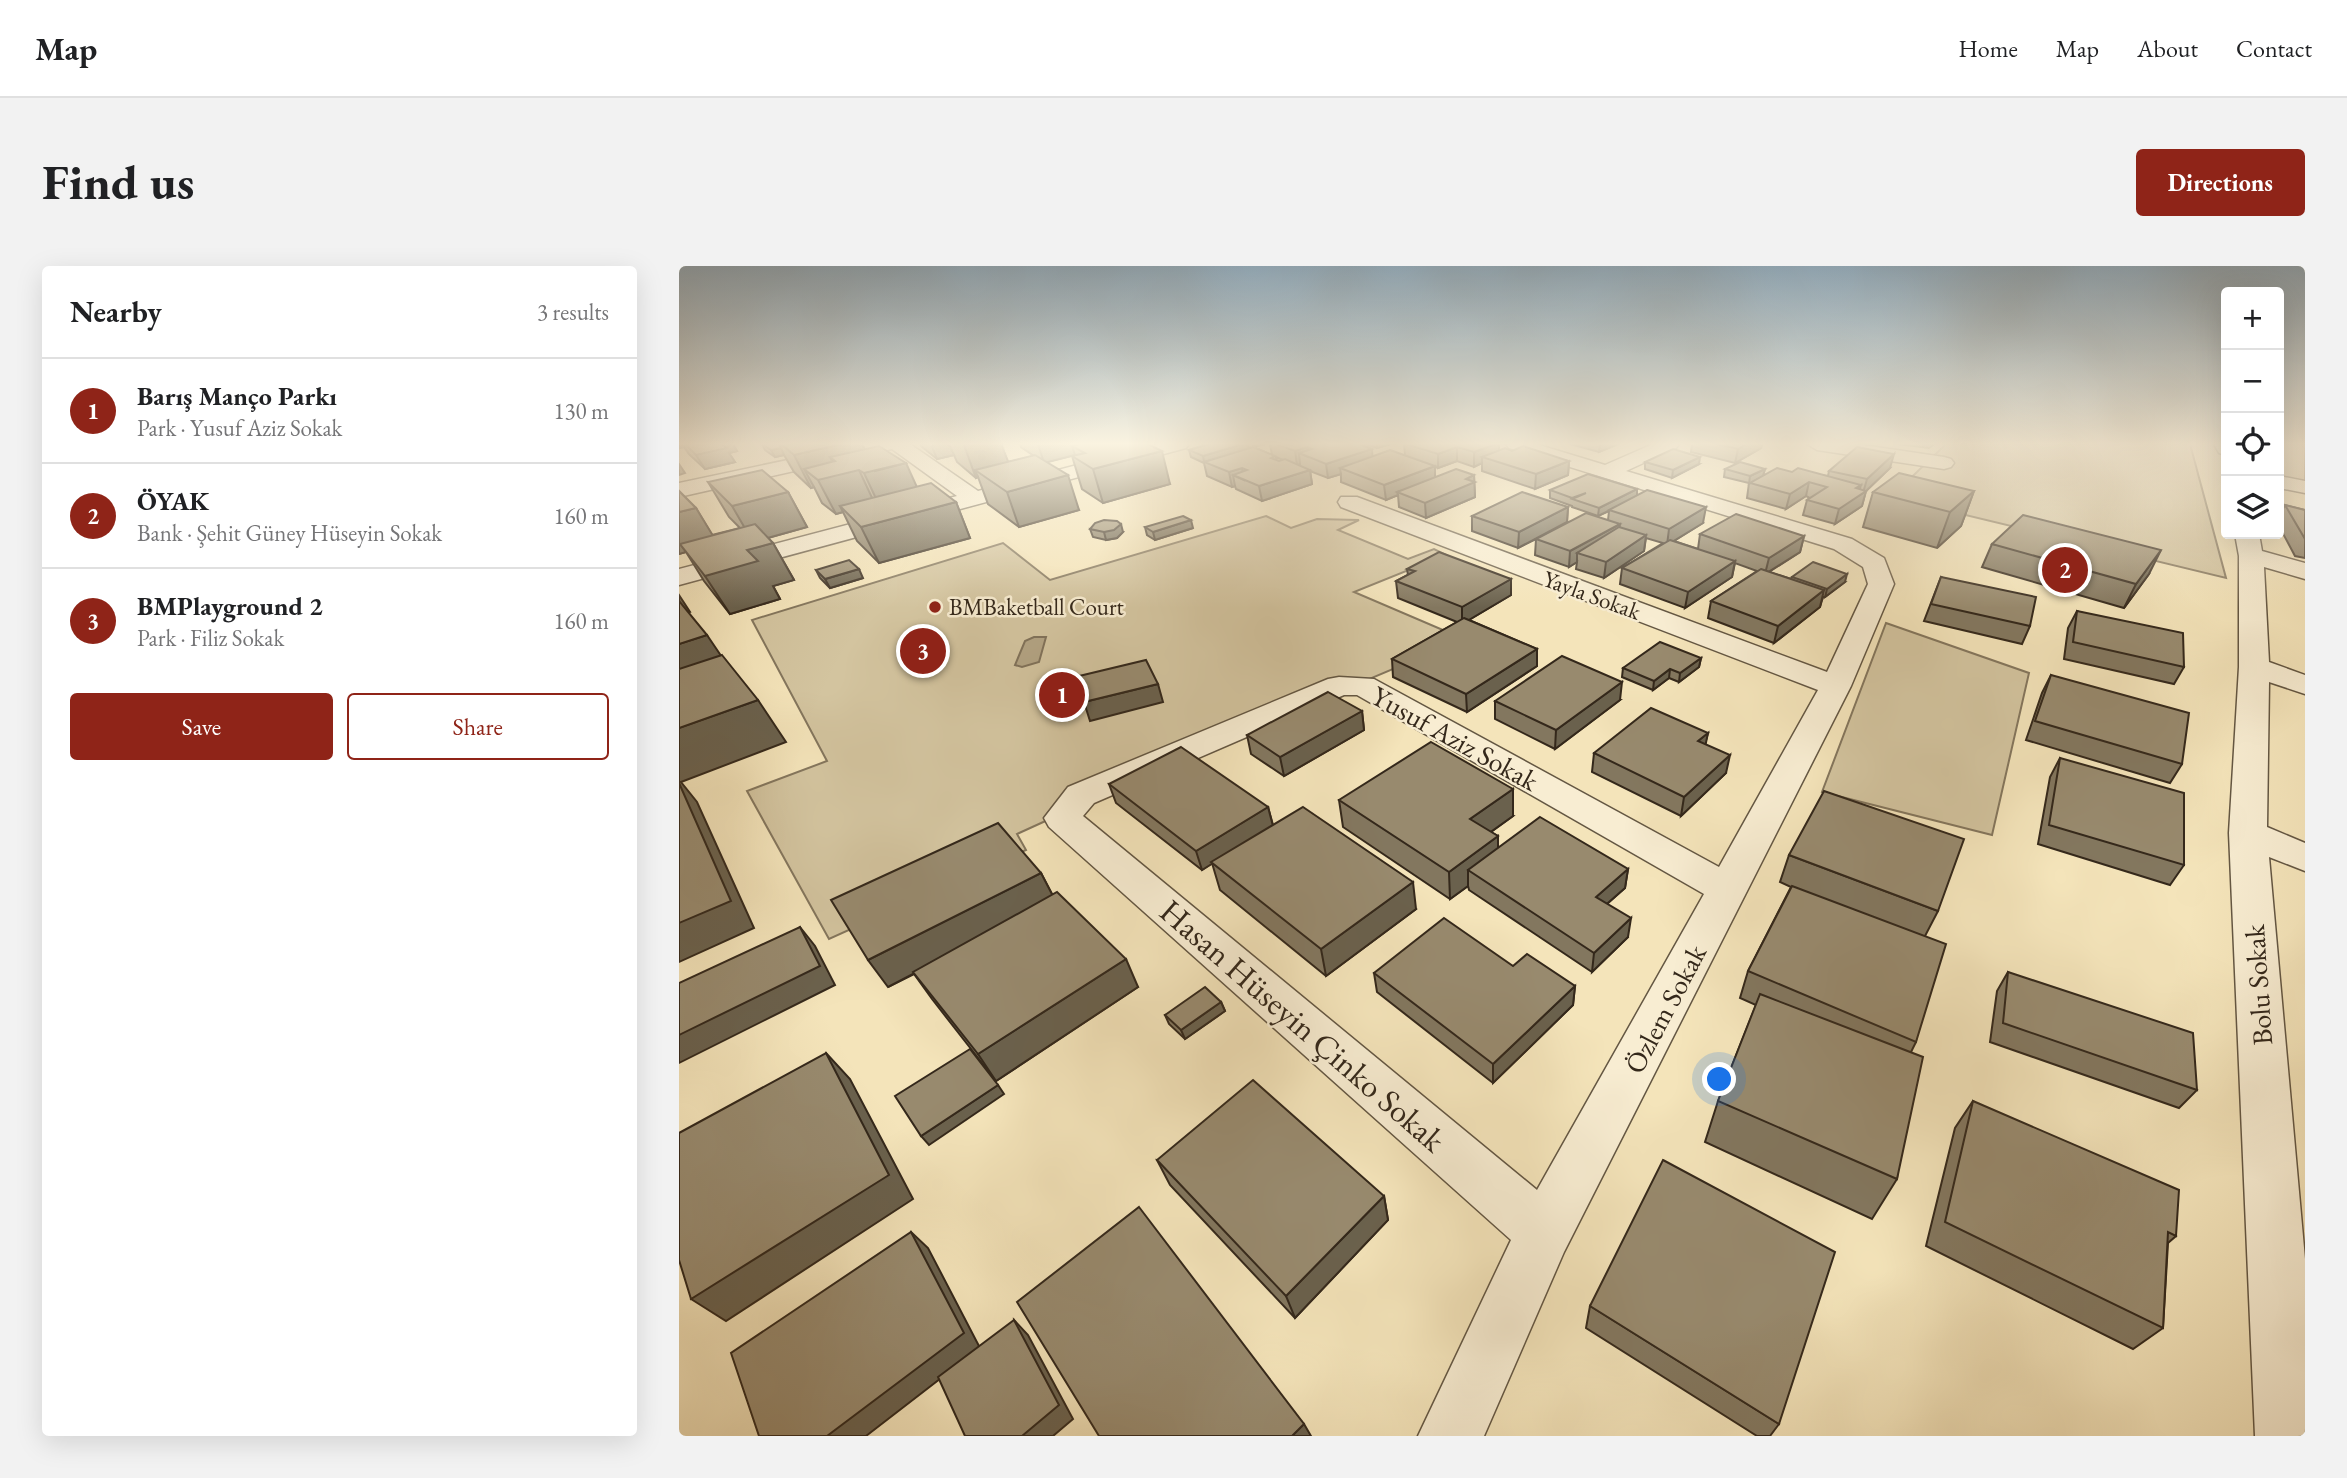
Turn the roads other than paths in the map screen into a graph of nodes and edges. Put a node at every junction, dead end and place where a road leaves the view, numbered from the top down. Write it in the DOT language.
graph roads {
  1 [pos="966,499"];
  2 [pos="1697,499"];
  3 [pos="1349,502"];
  4 [pos="2249,545"];
  5 [pos="2305,571"];
  6 [pos="679,577"];
  7 [pos="2254,667"];
  8 [pos="2305,685"];
  9 [pos="1836,686"];
  10 [pos="1062,818"];
  11 [pos="2248,833"];
  12 [pos="2305,858"];
  13 [pos="1729,890"];
  14 [pos="1544,1232"];
  15 [pos="1451,1436"];
  16 [pos="2288,1436"];
  1 -- 6 [label="street"];
  2 -- 9 [label="street, Özlem Sokak"];
  3 -- 9 [label="street, Yayla Sokak"];
  4 -- 5 [label="street"];
  4 -- 7 [label="street, Bolu Sokak"];
  7 -- 8 [label="street"];
  7 -- 11 [label="street, Bolu Sokak"];
  9 -- 13 [label="street, Özlem Sokak"];
  10 -- 13 [label="street, Yusuf Aziz Sokak"];
  10 -- 14 [label="street, Hasan Hüseyin Çinko Sokak"];
  11 -- 12 [label="street"];
  11 -- 16 [label="street, Bolu Sokak"];
  13 -- 14 [label="street, Özlem Sokak"];
  14 -- 15 [label="street, Özlem Sokak"];
}
